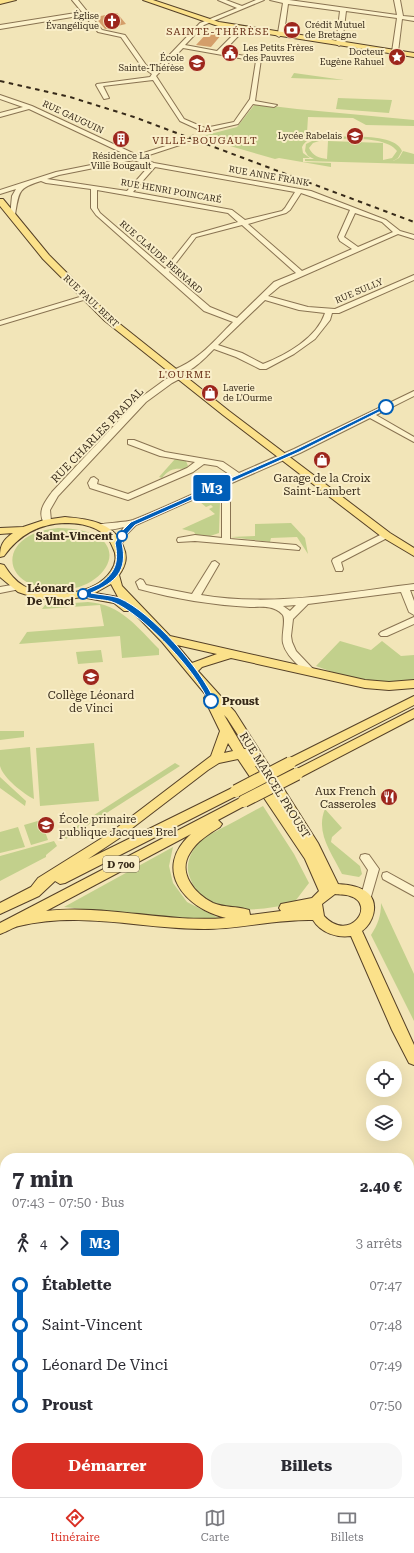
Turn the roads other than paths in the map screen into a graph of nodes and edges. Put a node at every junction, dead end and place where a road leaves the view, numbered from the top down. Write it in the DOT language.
graph roads {
  1 [pos="13,0"];
  2 [pos="75,0"];
  3 [pos="147,0"];
  4 [pos="221,0"];
  5 [pos="261,0"];
  6 [pos="273,0"];
  7 [pos="397,0"];
  8 [pos="286,1"];
  9 [pos="0,2"];
  10 [pos="242,8"];
  11 [pos="343,9"];
  12 [pos="86,13"];
  13 [pos="400,17"];
  14 [pos="414,19"];
  15 [pos="208,22"];
  16 [pos="0,27"];
  17 [pos="242,29"];
  18 [pos="279,35"];
  19 [pos="339,44"];
  20 [pos="182,46"];
  21 [pos="219,52"];
  22 [pos="395,52"];
  23 [pos="414,55"];
  24 [pos="154,75"];
  25 [pos="0,97"];
  26 [pos="106,98"];
  27 [pos="251,102"];
  28 [pos="274,105"];
  29 [pos="30,107"];
  30 [pos="0,115"];
  31 [pos="204,130"];
  32 [pos="197,136"];
  33 [pos="190,140"];
  34 [pos="145,154"];
  35 [pos="135,158"];
  36 [pos="153,165"];
  37 [pos="52,175"];
  38 [pos="42,178"];
  39 [pos="63,182"];
  40 [pos="22,185"];
  41 [pos="94,188"];
  42 [pos="299,190"];
  43 [pos="0,192"];
  44 [pos="129,193"];
  45 [pos="0,201"];
  46 [pos="356,210"];
  47 [pos="12,215"];
  48 [pos="243,222"];
  49 [pos="398,232"];
  50 [pos="414,237"];
  51 [pos="357,249"];
  52 [pos="165,273"];
  53 [pos="300,273"];
  54 [pos="414,277"];
  55 [pos="263,297"];
  56 [pos="86,298"];
  57 [pos="328,312"];
  58 [pos="238,321"];
  59 [pos="0,323"];
  60 [pos="212,346"];
  61 [pos="178,374"];
  62 [pos="413,394"];
  63 [pos="370,415"];
  64 [pos="414,440"];
  65 [pos="131,442"];
  66 [pos="284,457"];
  67 [pos="202,461"];
  68 [pos="239,476"];
  69 [pos="94,480"];
  70 [pos="220,485"];
  71 [pos="47,521"];
  72 [pos="133,523"];
  73 [pos="98,526"];
  74 [pos="23,529"];
  75 [pos="0,531"];
  76 [pos="386,535"];
  77 [pos="182,540"];
  78 [pos="226,540"];
  79 [pos="118,543"];
  80 [pos="296,548"];
  81 [pos="1,549"];
  82 [pos="414,553"];
  83 [pos="215,564"];
  84 [pos="0,567"];
  85 [pos="338,569"];
  86 [pos="114,575"];
  87 [pos="140,582"];
  88 [pos="414,587"];
  89 [pos="17,588"];
  90 [pos="404,588"];
  91 [pos="0,590"];
  92 [pos="83,594"];
  93 [pos="195,597"];
  94 [pos="307,600"];
  95 [pos="273,604"];
  96 [pos="414,612"];
  97 [pos="141,616"];
  98 [pos="289,618"];
  99 [pos="414,620"];
  100 [pos="384,634"];
  101 [pos="166,639"];
  102 [pos="233,653"];
  103 [pos="192,670"];
  104 [pos="310,671"];
  105 [pos="414,684"];
  106 [pos="205,688"];
  107 [pos="414,700"];
  108 [pos="414,714"];
  109 [pos="226,731"];
  110 [pos="240,754"];
  111 [pos="216,759"];
  112 [pos="260,764"];
  113 [pos="243,800"];
  114 [pos="365,858"];
  115 [pos="387,876"];
  116 [pos="369,883"];
  117 [pos="330,891"];
  118 [pos="352,891"];
  119 [pos="34,892"];
  120 [pos="414,892"];
  121 [pos="365,900"];
  122 [pos="316,908"];
  123 [pos="0,909"];
  124 [pos="17,921"];
  125 [pos="355,928"];
  126 [pos="0,929"];
  127 [pos="414,1059"];
  1 -- 9 [label="main road"];
  2 -- 12 [label="street"];
  3 -- 15 [label="main road"];
  4 -- 10 [label="street"];
  5 -- 10 [label="street"];
  6 -- 8 [label="street"];
  7 -- 13 [label="street"];
  8 -- 11 [label="street"];
  8 -- 18 [label="street"];
  10 -- 15 [label="street"];
  11 -- 13 [label="street"];
  11 -- 19 [label="street"];
  12 -- 16 [label="street"];
  12 -- 24 [label="street"];
  13 -- 14 [label="street"];
  13 -- 22 [label="street"];
  15 -- 17 [label="main road"];
  15 -- 20 [label="street"];
  17 -- 18 [label="main road"];
  17 -- 21 [label="street"];
  18 -- 19 [label="main road"];
  19 -- 22 [label="main road"];
  20 -- 21 [label="street"];
  20 -- 24 [label="street"];
  21 -- 27 [label="street"];
  22 -- 23 [label="main road"];
  24 -- 26 [label="street"];
  24 -- 31 [label="street"];
  25 -- 29 [label="street, RUE GAUGUIN"];
  27 -- 28 [label="street"];
  27 -- 31 [label="street"];
  29 -- 30 [label="street"];
  29 -- 35 [label="street, RUE GAUGUIN"];
  31 -- 32 [label="street"];
  33 -- 34 [label="street"];
  34 -- 35 [label="street"];
  34 -- 36 [label="street"];
  35 -- 36 [label="street, RUE ANNE FRANK"];
  35 -- 37 [label="street"];
  36 -- 42 [label="street, RUE ANNE FRANK"];
  36 -- 44 [label="street"];
  37 -- 38 [label="street"];
  37 -- 39 [label="street, RUE HENRI POINCARÉ"];
  38 -- 39 [label="street, RUE HENRI POINCARÉ"];
  38 -- 40 [label="street"];
  39 -- 41 [label="street, RUE HENRI POINCARÉ"];
  40 -- 43 [label="street"];
  40 -- 47 [label="street"];
  41 -- 44 [label="street, RUE HENRI POINCARÉ"];
  41 -- 52 [label="street, RUE CLAUDE BERNARD"];
  42 -- 46 [label="street, RUE ANNE FRANK"];
  42 -- 48 [label="street"];
  44 -- 48 [label="street, RUE HENRI POINCARÉ"];
  45 -- 47 [label="main road, RUE PAUL BERT"];
  46 -- 49 [label="street, RUE ANNE FRANK"];
  46 -- 51 [label="street"];
  47 -- 56 [label="main road, RUE PAUL BERT"];
  48 -- 52 [label="street"];
  48 -- 53 [label="street, RUE HENRI POINCARÉ"];
  49 -- 50 [label="street"];
  49 -- 51 [label="street, RUE CHARLES PRADAL"];
  51 -- 53 [label="street, RUE CHARLES PRADAL"];
  52 -- 58 [label="street, RUE CLAUDE BERNARD"];
  53 -- 55 [label="street, RUE CHARLES PRADAL"];
  54 -- 57 [label="street, RUE SULLY"];
  55 -- 57 [label="street, RUE SULLY"];
  55 -- 58 [label="street, RUE CHARLES PRADAL"];
  56 -- 59 [label="street"];
  56 -- 61 [label="main road, RUE PAUL BERT"];
  57 -- 60 [label="street"];
  58 -- 60 [label="street, RUE CHARLES PRADAL"];
  60 -- 61 [label="street, RUE CHARLES PRADAL"];
  61 -- 66 [label="main road, RUE PAUL BERT"];
  61 -- 71 [label="street, RUE CHARLES PRADAL"];
  62 -- 63 [label="street"];
  63 -- 64 [label="street"];
  63 -- 66 [label="street"];
  65 -- 67 [label="street"];
  66 -- 68 [label="street"];
  66 -- 76 [label="main road, RUE PAUL BERT"];
  67 -- 68 [label="street"];
  67 -- 69 [label="street"];
  68 -- 70 [label="street"];
  70 -- 72 [label="street"];
  70 -- 78 [label="street"];
  71 -- 73 [label="main road"];
  71 -- 74 [label="main road"];
  72 -- 73 [label="street"];
  72 -- 79 [label="street"];
  73 -- 79 [label="main road"];
  74 -- 75 [label="main road"];
  74 -- 81 [label="main road"];
  76 -- 82 [label="main road, RUE PAUL BERT"];
  76 -- 85 [label="street"];
  77 -- 78 [label="street"];
  78 -- 80 [label="street"];
  79 -- 86 [label="main road"];
  83 -- 93 [label="street"];
  84 -- 89 [label="main road"];
  86 -- 92 [label="main road"];
  86 -- 97 [label="main road, RUE MARCEL PROUST"];
  87 -- 93 [label="street"];
  88 -- 90 [label="street"];
  89 -- 91 [label="street"];
  89 -- 92 [label="main road"];
  90 -- 94 [label="street"];
  90 -- 96 [label="street"];
  92 -- 97 [label="main road, RUE MARCEL PROUST"];
  93 -- 95 [label="street"];
  94 -- 95 [label="street"];
  94 -- 98 [label="street"];
  95 -- 98 [label="street"];
  97 -- 101 [label="main road, RUE MARCEL PROUST"];
  98 -- 104 [label="street"];
  99 -- 100 [label="street"];
  101 -- 102 [label="main road"];
  101 -- 103 [label="main road, RUE MARCEL PROUST"];
  102 -- 103 [label="main road"];
  102 -- 104 [label="main road"];
  103 -- 106 [label="main road, RUE MARCEL PROUST"];
  104 -- 105 [label="main road"];
  106 -- 109 [label="main road, RUE MARCEL PROUST"];
  106 -- 112 [label="main road, RUE MARCEL PROUST"];
  107 -- 113 [label="main road, D 700, bridge"];
  108 -- 113 [label="main road"];
  109 -- 110 [label="main road, RUE MARCEL PROUST"];
  109 -- 111 [label="main road"];
  110 -- 111 [label="main road"];
  110 -- 112 [label="main road"];
  110 -- 117 [label="main road, RUE MARCEL PROUST"];
  111 -- 119 [label="main road"];
  112 -- 117 [label="main road, RUE MARCEL PROUST"];
  113 -- 119 [label="main road, D 700"];
  113 -- 122 [label="main road"];
  113 -- 124 [label="main road, D 700"];
  114 -- 116 [label="street"];
  115 -- 120 [label="street"];
  116 -- 118 [label="street"];
  116 -- 121 [label="street"];
  117 -- 118 [label="main road"];
  117 -- 122 [label="main road"];
  118 -- 121 [label="main road"];
  119 -- 123 [label="main road, D 700"];
  121 -- 125 [label="main road"];
  122 -- 124 [label="main road"];
  122 -- 125 [label="main road"];
  124 -- 126 [label="main road, D 700"];
  125 -- 127 [label="main road"];
}
